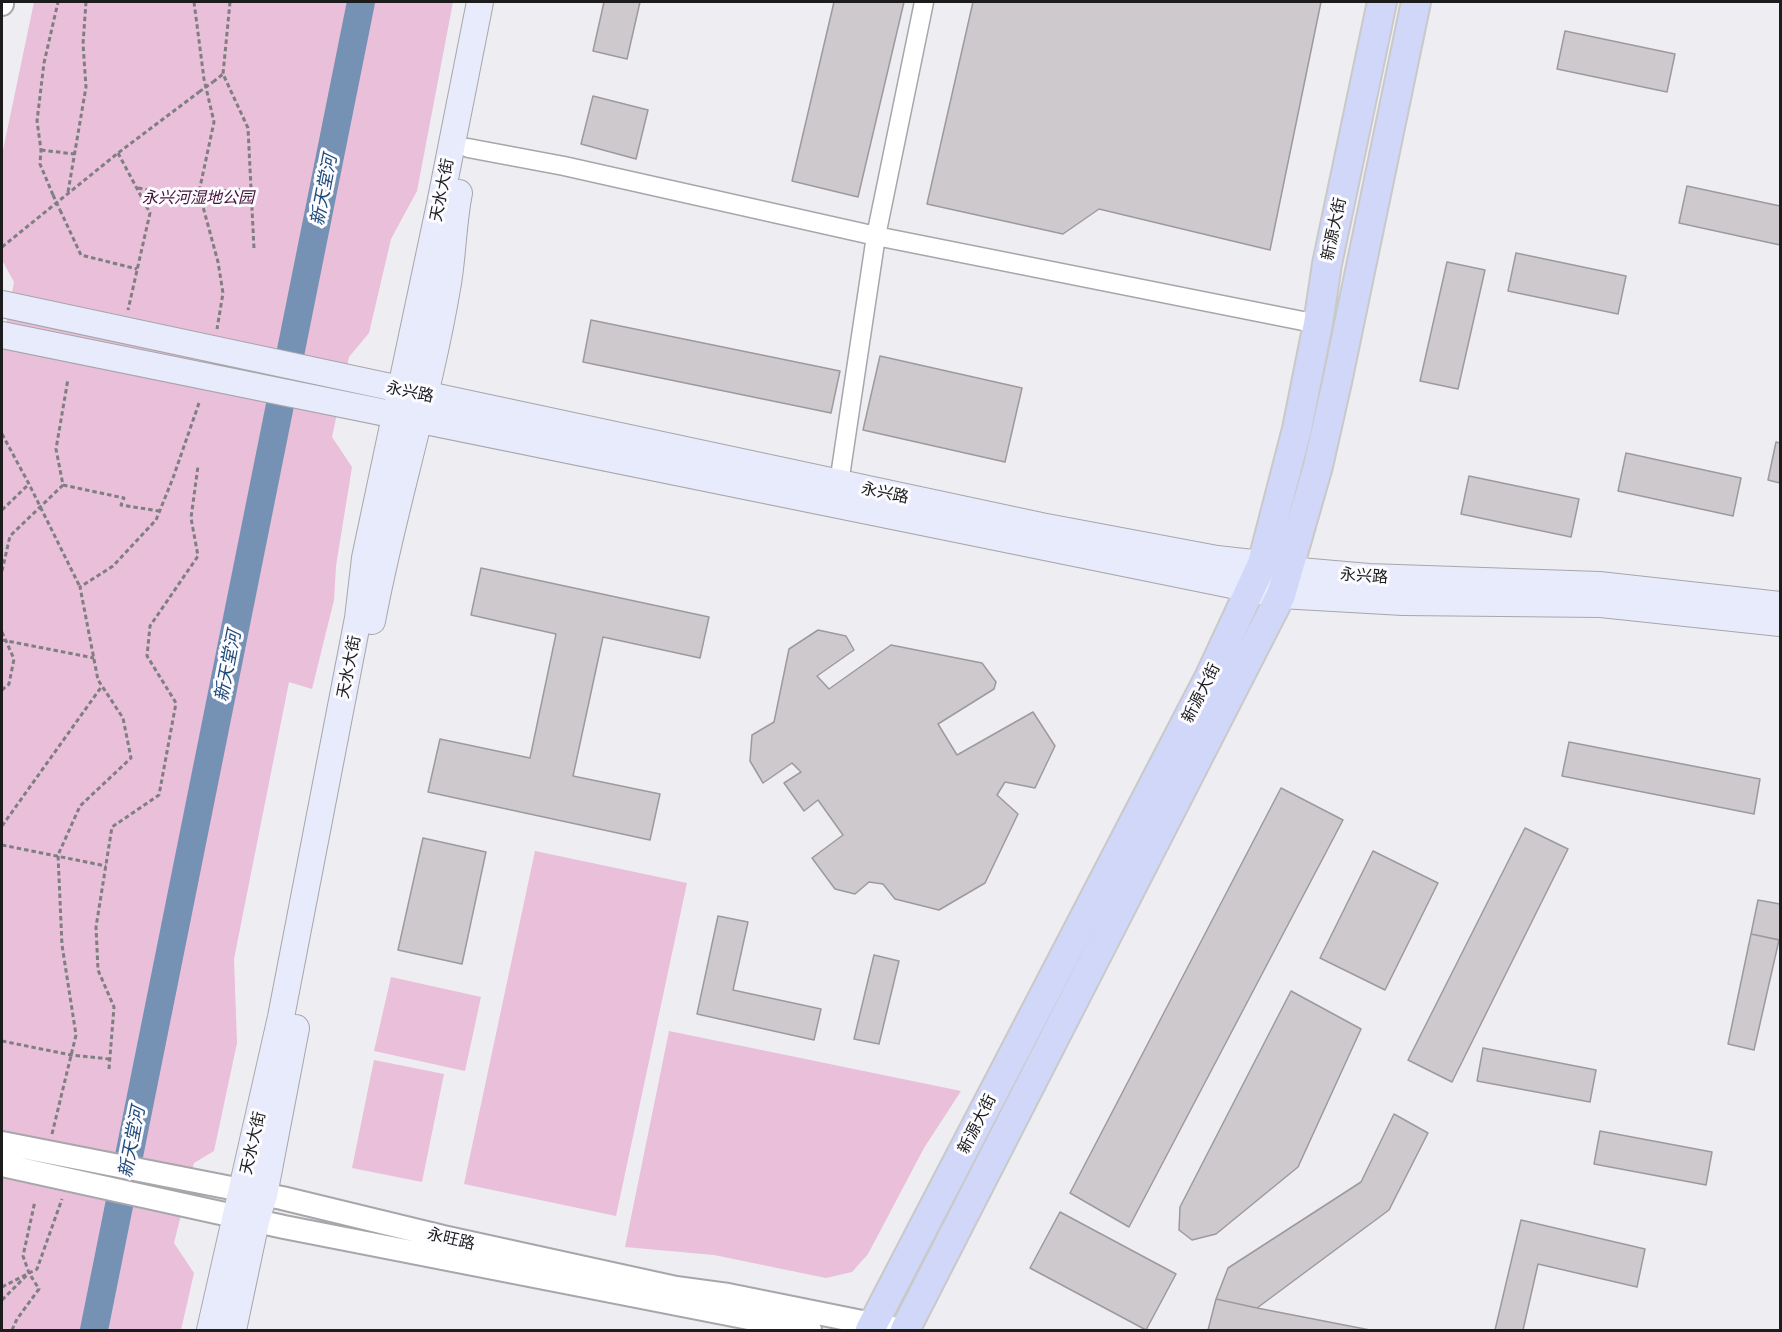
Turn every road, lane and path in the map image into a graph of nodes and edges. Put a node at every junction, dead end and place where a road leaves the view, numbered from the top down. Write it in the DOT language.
graph roads {
  1 [pos="58,2"];
  2 [pos="86,2"];
  3 [pos="194,2"];
  4 [pos="230,2"];
  5 [pos="480,2"];
  6 [pos="497,2"];
  7 [pos="924,2"];
  8 [pos="1382,2"];
  9 [pos="1416,2"];
  10 [pos="223,74"];
  11 [pos="468,148"];
  12 [pos="41,150"];
  13 [pos="118,153"];
  14 [pos="74,154"];
  15 [pos="138,188"];
  16 [pos="251,189"];
  17 [pos="199,192"];
  18 [pos="68,193"];
  19 [pos="201,200"];
  20 [pos="876,236"];
  21 [pos="2,247"];
  22 [pos="254,249"];
  23 [pos="137,269"];
  24 [pos="2,304"];
  25 [pos="128,310"];
  26 [pos="1318,324"];
  27 [pos="217,329"];
  28 [pos="2,335"];
  29 [pos="68,379"];
  30 [pos="413,392"];
  31 [pos="199,403"];
  32 [pos="407,418"];
  33 [pos="2,436"];
  34 [pos="198,466"];
  35 [pos="838,483"];
  36 [pos="29,484"];
  37 [pos="63,485"];
  38 [pos="39,508"];
  39 [pos="2,510"];
  40 [pos="159,511"];
  41 [pos="2,571"];
  42 [pos="1271,579"];
  43 [pos="80,587"];
  44 [pos="1780,605"];
  45 [pos="1780,623"];
  46 [pos="2,632"];
  47 [pos="3,640"];
  48 [pos="95,658"];
  49 [pos="102,686"];
  50 [pos="2,690"];
  51 [pos="2,826"];
  52 [pos="2,845"];
  53 [pos="58,855"];
  54 [pos="106,866"];
  55 [pos="2,1041"];
  56 [pos="71,1055"];
  57 [pos="110,1059"];
  58 [pos="109,1069"];
  59 [pos="52,1137"];
  60 [pos="2,1143"];
  61 [pos="2,1165"];
  62 [pos="65,1178"];
  63 [pos="253,1193"];
  64 [pos="35,1201"];
  65 [pos="245,1218"];
  66 [pos="29,1274"];
  67 [pos="2,1287"];
  68 [pos="2,1300"];
  69 [pos="872,1328"];
  70 [pos="12,1330"];
  71 [pos="210,1330"];
  72 [pos="233,1330"];
  73 [pos="810,1330"];
  74 [pos="903,1330"];
  1 -- 12 [label="path"];
  2 -- 14 [label="path"];
  3 -- 17 [label="path"];
  4 -- 10 [label="path"];
  5 -- 30 [label="main road, 天水大街"];
  6 -- 11 [label="main road, 天水大街"];
  7 -- 20 [label="street"];
  8 -- 26 [label="main road, 新源大街"];
  9 -- 42 [label="main road, 新源大街"];
  10 -- 13 [label="path, bridge"];
  10 -- 16 [label="path"];
  11 -- 20 [label="street"];
  11 -- 30 [label="main road, 天水大街"];
  12 -- 14 [label="path"];
  12 -- 23 [label="path, bridge"];
  13 -- 15 [label="path"];
  13 -- 18 [label="path"];
  14 -- 18 [label="path"];
  15 -- 19 [label="path"];
  15 -- 23 [label="path"];
  16 -- 17 [label="path"];
  16 -- 22 [label="path"];
  17 -- 19 [label="path"];
  18 -- 21 [label="path"];
  19 -- 27 [label="path"];
  20 -- 26 [label="street"];
  20 -- 35 [label="street"];
  23 -- 25 [label="path"];
  24 -- 30 [label="main road, 永兴路"];
  26 -- 42 [label="main road, 新源大街"];
  28 -- 32 [label="main road, 永兴路"];
  29 -- 37 [label="path"];
  30 -- 32 [label="main road, 天水大街"];
  30 -- 35 [label="main road, 永兴路"];
  31 -- 40 [label="path"];
  32 -- 42 [label="main road, 永兴路"];
  32 -- 63 [label="main road, 天水大街"];
  33 -- 36 [label="path"];
  34 -- 54 [label="path"];
  35 -- 42 [label="main road, 永兴路"];
  36 -- 38 [label="path"];
  36 -- 39 [label="path"];
  37 -- 38 [label="path"];
  37 -- 40 [label="path"];
  38 -- 41 [label="path"];
  38 -- 43 [label="path"];
  40 -- 43 [label="path"];
  42 -- 44 [label="main road, 永兴路"];
  42 -- 45 [label="main road, 永兴路"];
  42 -- 69 [label="main road, 新源大街"];
  42 -- 74 [label="main road, 新源大街"];
  43 -- 48 [label="path"];
  46 -- 47 [label="path"];
  47 -- 48 [label="path"];
  47 -- 50 [label="path"];
  48 -- 49 [label="path"];
  49 -- 51 [label="path"];
  49 -- 53 [label="path"];
  52 -- 53 [label="path"];
  53 -- 54 [label="path"];
  53 -- 56 [label="path"];
  54 -- 57 [label="path"];
  55 -- 56 [label="path"];
  56 -- 57 [label="path"];
  56 -- 59 [label="path"];
  57 -- 58 [label="path"];
  60 -- 62 [label="street, 永旺路"];
  61 -- 62 [label="street, 永旺路"];
  62 -- 63 [label="street, 永旺路"];
  62 -- 65 [label="street, 永旺路"];
  62 -- 66 [label="path"];
  63 -- 65 [label="main road, 天水大街"];
  63 -- 69 [label="street, 永旺路"];
  64 -- 66 [label="path"];
  65 -- 71 [label="main road, 天水大街"];
  65 -- 72 [label="main road, 天水大街"];
  65 -- 73 [label="street, 永旺路"];
  66 -- 67 [label="path"];
  66 -- 68 [label="path"];
  66 -- 70 [label="path"];
  69 -- 74 [label="street, 永旺路"];
}
